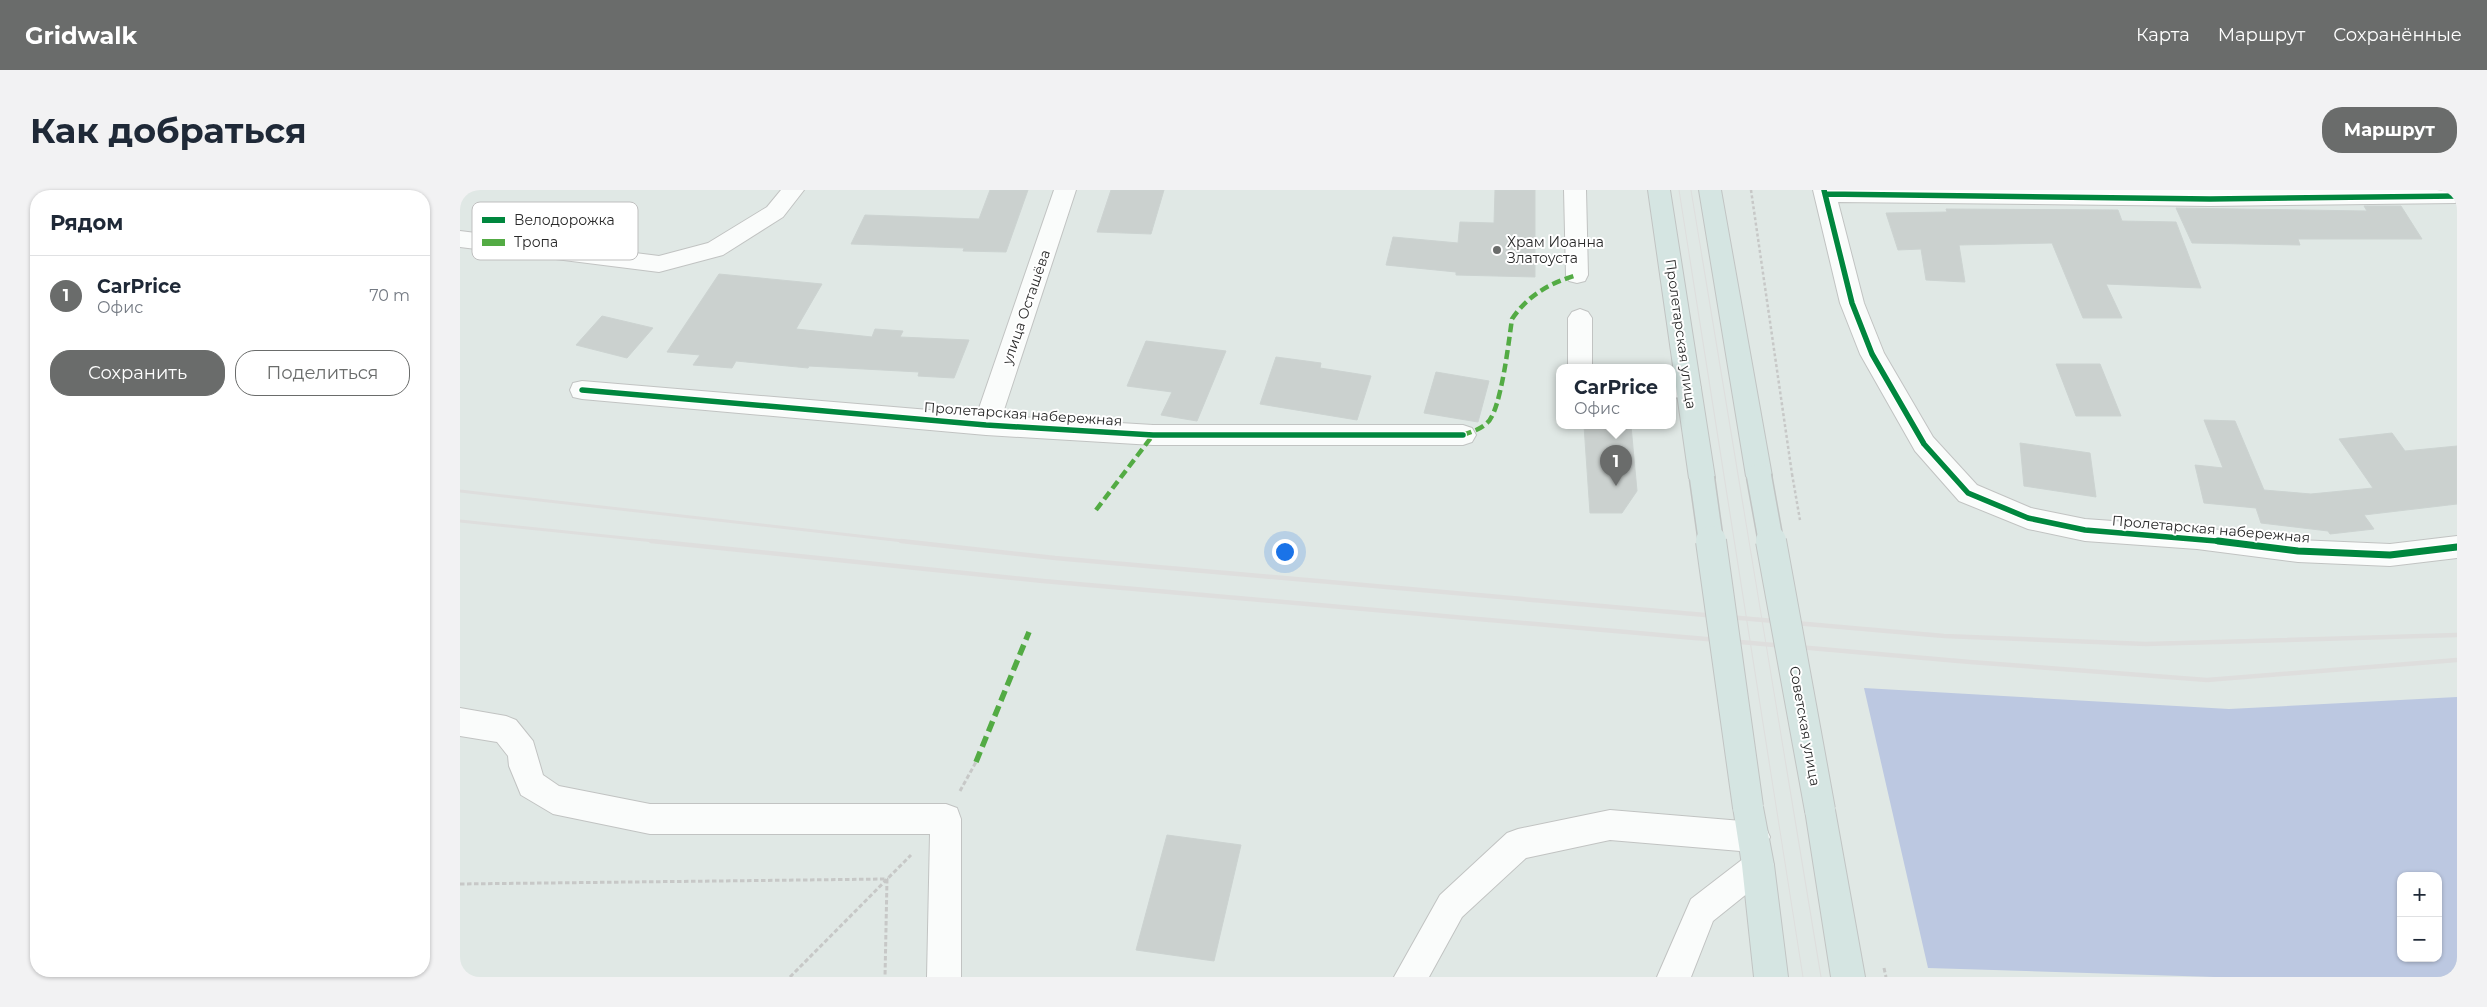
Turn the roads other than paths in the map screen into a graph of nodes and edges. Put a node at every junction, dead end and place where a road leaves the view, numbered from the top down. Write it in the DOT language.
graph roads {
  1 [pos="792,190"];
  2 [pos="1065,190"];
  3 [pos="1575,190"];
  4 [pos="1659,190"];
  5 [pos="1710,190"];
  6 [pos="1824,192"];
  7 [pos="2457,196"];
  8 [pos="628,260"];
  9 [pos="1577,275"];
  10 [pos="1580,318"];
  11 [pos="1580,364"];
  12 [pos="1680,388"];
  13 [pos="582,390"];
  14 [pos="986,425"];
  15 [pos="1463,435"];
  16 [pos="2457,547"];
  17 [pos="460,722"];
  18 [pos="1753,836"];
  19 [pos="944,977"];
  20 [pos="1411,977"];
  21 [pos="1674,977"];
  22 [pos="1771,977"];
  23 [pos="1848,977"];
  1 -- 8 [label="street"];
  2 -- 14 [label="street, улица Осташёва"];
  3 -- 9 [label="street"];
  4 -- 12 [label="main road, Пролетарская улица"];
  5 -- 23 [label="main road, Советская улица, bridge"];
  6 -- 7 [label="street"];
  6 -- 16 [label="street, Пролетарская набережная"];
  10 -- 11 [label="street"];
  12 -- 18 [label="main road, Пролетарская улица, bridge"];
  13 -- 14 [label="street, Пролетарская набережная"];
  14 -- 15 [label="street, Пролетарская набережная"];
  17 -- 19 [label="street"];
  18 -- 20 [label="street"];
  18 -- 21 [label="street"];
  18 -- 22 [label="main road"];
}
